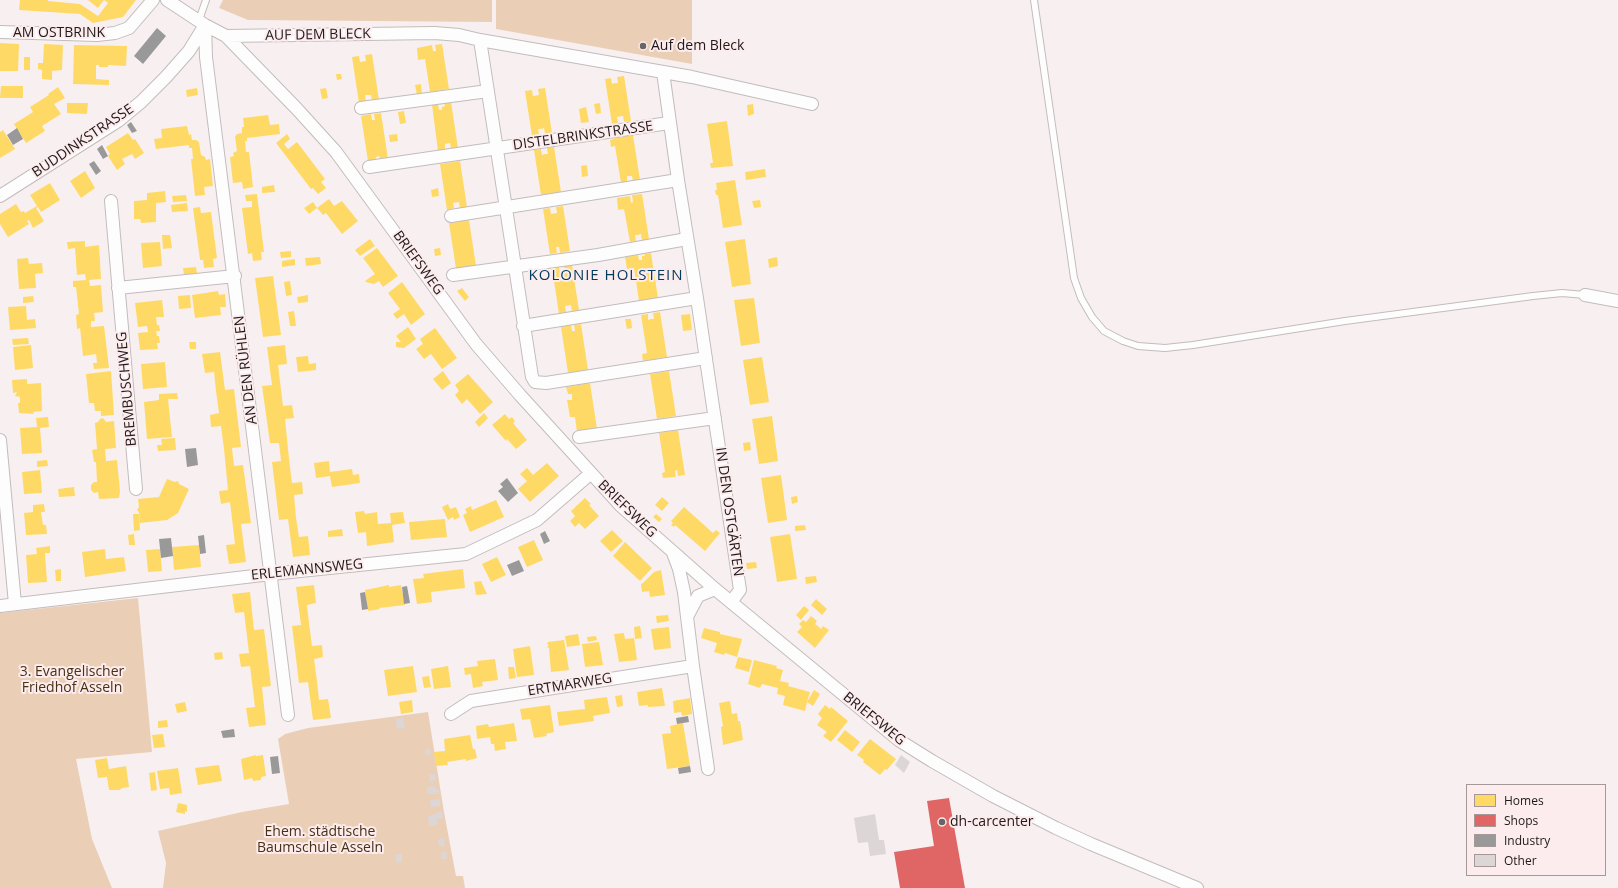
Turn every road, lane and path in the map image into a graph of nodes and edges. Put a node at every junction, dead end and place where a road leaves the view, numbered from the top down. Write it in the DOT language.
graph roads {
  1 [pos="153,0"];
  2 [pos="168,0"];
  3 [pos="206,0"];
  4 [pos="1034,0"];
  5 [pos="202,22"];
  6 [pos="0,32"];
  7 [pos="226,36"];
  8 [pos="480,40"];
  9 [pos="663,72"];
  10 [pos="488,91"];
  11 [pos="812,104"];
  12 [pos="361,108"];
  13 [pos="669,123"];
  14 [pos="497,148"];
  15 [pos="369,167"];
  16 [pos="678,180"];
  17 [pos="0,196"];
  18 [pos="111,201"];
  19 [pos="506,207"];
  20 [pos="451,216"];
  21 [pos="687,239"];
  22 [pos="514,266"];
  23 [pos="453,275"];
  24 [pos="235,276"];
  25 [pos="118,288"];
  26 [pos="1585,295"];
  27 [pos="697,298"];
  28 [pos="1618,301"];
  29 [pos="523,326"];
  30 [pos="706,358"];
  31 [pos="715,418"];
  32 [pos="579,437"];
  33 [pos="0,440"];
  34 [pos="590,474"];
  35 [pos="136,489"];
  36 [pos="672,550"];
  37 [pos="271,574"];
  38 [pos="715,590"];
  39 [pos="731,602"];
  40 [pos="15,604"];
  41 [pos="0,606"];
  42 [pos="688,615"];
  43 [pos="693,666"];
  44 [pos="451,714"];
  45 [pos="288,715"];
  46 [pos="708,769"];
  47 [pos="1197,888"];
  1 -- 6 [label="street, AM OSTBRINK"];
  2 -- 5 [label="street, BRIEFSWEG"];
  3 -- 5 [label="lane"];
  4 -- 26 [label="lane"];
  5 -- 7 [label="street, BRIEFSWEG"];
  5 -- 17 [label="street, BUDDINKSTRASSE"];
  5 -- 24 [label="street, AN DEN RÜHLEN"];
  7 -- 8 [label="street, AUF DEM BLECK"];
  7 -- 34 [label="street, BRIEFSWEG"];
  8 -- 9 [label="street, AUF DEM BLECK"];
  8 -- 10 [label="street, DISTELBRINKSTRASSE"];
  9 -- 11 [label="street, AUF DEM BLECK"];
  9 -- 13 [label="street, IN DEN OSTGÄRTEN"];
  10 -- 12 [label="street"];
  10 -- 14 [label="street, DISTELBRINKSTRASSE"];
  13 -- 14 [label="street, DISTELBRINKSTRASSE"];
  13 -- 16 [label="street, IN DEN OSTGÄRTEN"];
  14 -- 15 [label="street, DISTELBRINKSTRASSE"];
  14 -- 19 [label="street, DISTELBRINKSTRASSE"];
  16 -- 19 [label="street"];
  16 -- 21 [label="street, IN DEN OSTGÄRTEN"];
  18 -- 25 [label="street, BREMBUSCHWEG"];
  19 -- 20 [label="street"];
  19 -- 22 [label="street, DISTELBRINKSTRASSE"];
  21 -- 22 [label="street"];
  21 -- 27 [label="street, IN DEN OSTGÄRTEN"];
  22 -- 23 [label="street"];
  22 -- 29 [label="street, DISTELBRINKSTRASSE"];
  24 -- 25 [label="street"];
  24 -- 37 [label="street, AN DEN RÜHLEN"];
  25 -- 35 [label="street, BREMBUSCHWEG"];
  26 -- 28 [label="street"];
  27 -- 29 [label="street"];
  27 -- 30 [label="street, IN DEN OSTGÄRTEN"];
  29 -- 30 [label="street, DISTELBRINKSTRASSE"];
  30 -- 31 [label="street, IN DEN OSTGÄRTEN"];
  31 -- 32 [label="street"];
  31 -- 39 [label="street, IN DEN OSTGÄRTEN"];
  33 -- 40 [label="street"];
  34 -- 36 [label="street, BRIEFSWEG"];
  34 -- 37 [label="street, ERLEMANNSWEG"];
  36 -- 38 [label="street, BRIEFSWEG"];
  36 -- 42 [label="street"];
  37 -- 40 [label="street, ERLEMANNSWEG"];
  37 -- 45 [label="street, AN DEN RÜHLEN"];
  38 -- 39 [label="street, BRIEFSWEG"];
  38 -- 42 [label="street"];
  39 -- 47 [label="street, BRIEFSWEG"];
  40 -- 41 [label="street, ERLEMANNSWEG"];
  42 -- 43 [label="street"];
  43 -- 44 [label="street, ERTMARWEG"];
  43 -- 46 [label="street"];
}
